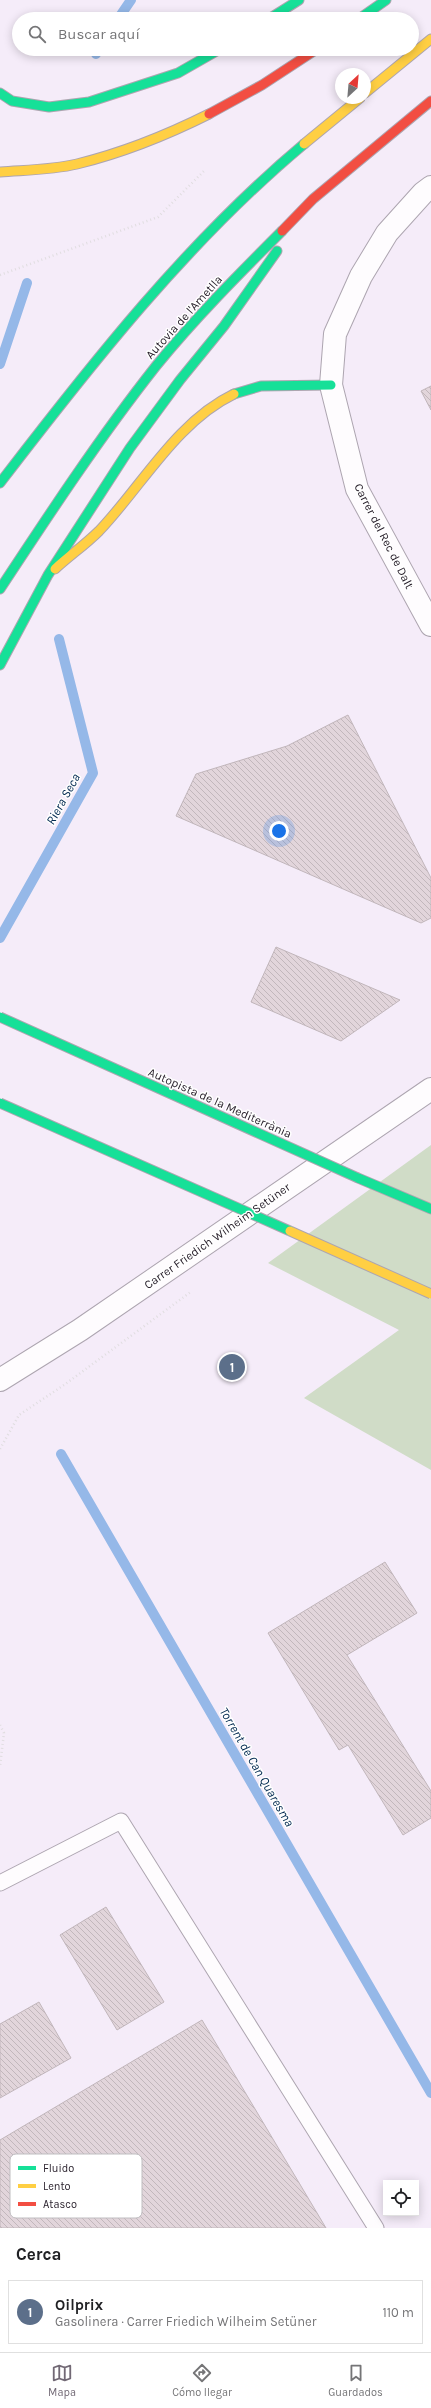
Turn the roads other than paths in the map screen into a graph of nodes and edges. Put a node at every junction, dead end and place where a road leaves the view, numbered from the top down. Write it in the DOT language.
graph roads {
  1 [pos="299,0"];
  2 [pos="386,0"];
  3 [pos="280,12"];
  4 [pos="369,12"];
  5 [pos="431,38"];
  6 [pos="419,48"];
  7 [pos="208,56"];
  8 [pos="308,56"];
  9 [pos="410,56"];
  10 [pos="371,89"];
  11 [pos="0,93"];
  12 [pos="431,101"];
  13 [pos="353,104"];
  14 [pos="0,172"];
  15 [pos="431,187"];
  16 [pos="313,199"];
  17 [pos="331,385"];
  18 [pos="0,483"];
  19 [pos="48,575"];
  20 [pos="0,589"];
  21 [pos="431,625"];
  22 [pos="0,665"];
  23 [pos="0,1017"];
  24 [pos="431,1088"];
  25 [pos="0,1103"];
  26 [pos="431,1209"];
  27 [pos="431,1294"];
  28 [pos="0,1380"];
  29 [pos="0,1883"];
  30 [pos="376,2228"];
  1 -- 3 [label="main road"];
  2 -- 4 [label="main road"];
  5 -- 6 [label="main road"];
  7 -- 11 [label="main road"];
  8 -- 14 [label="main road"];
  9 -- 10 [label="main road"];
  12 -- 16 [label="main road, Autovia de l'Ametlla"];
  13 -- 18 [label="main road"];
  15 -- 17 [label="street, Carrer del Rec de Dalt"];
  16 -- 19 [label="main road"];
  16 -- 20 [label="main road, Autovia de l'Ametlla"];
  17 -- 19 [label="main road"];
  17 -- 21 [label="street, Carrer del Rec de Dalt"];
  19 -- 22 [label="main road"];
  23 -- 26 [label="main road, Autopista de la Mediterrània, bridge"];
  24 -- 28 [label="street, Carrer Friedich Wilheim Setüner"];
  25 -- 27 [label="main road, bridge"];
  29 -- 30 [label="lane"];
}
